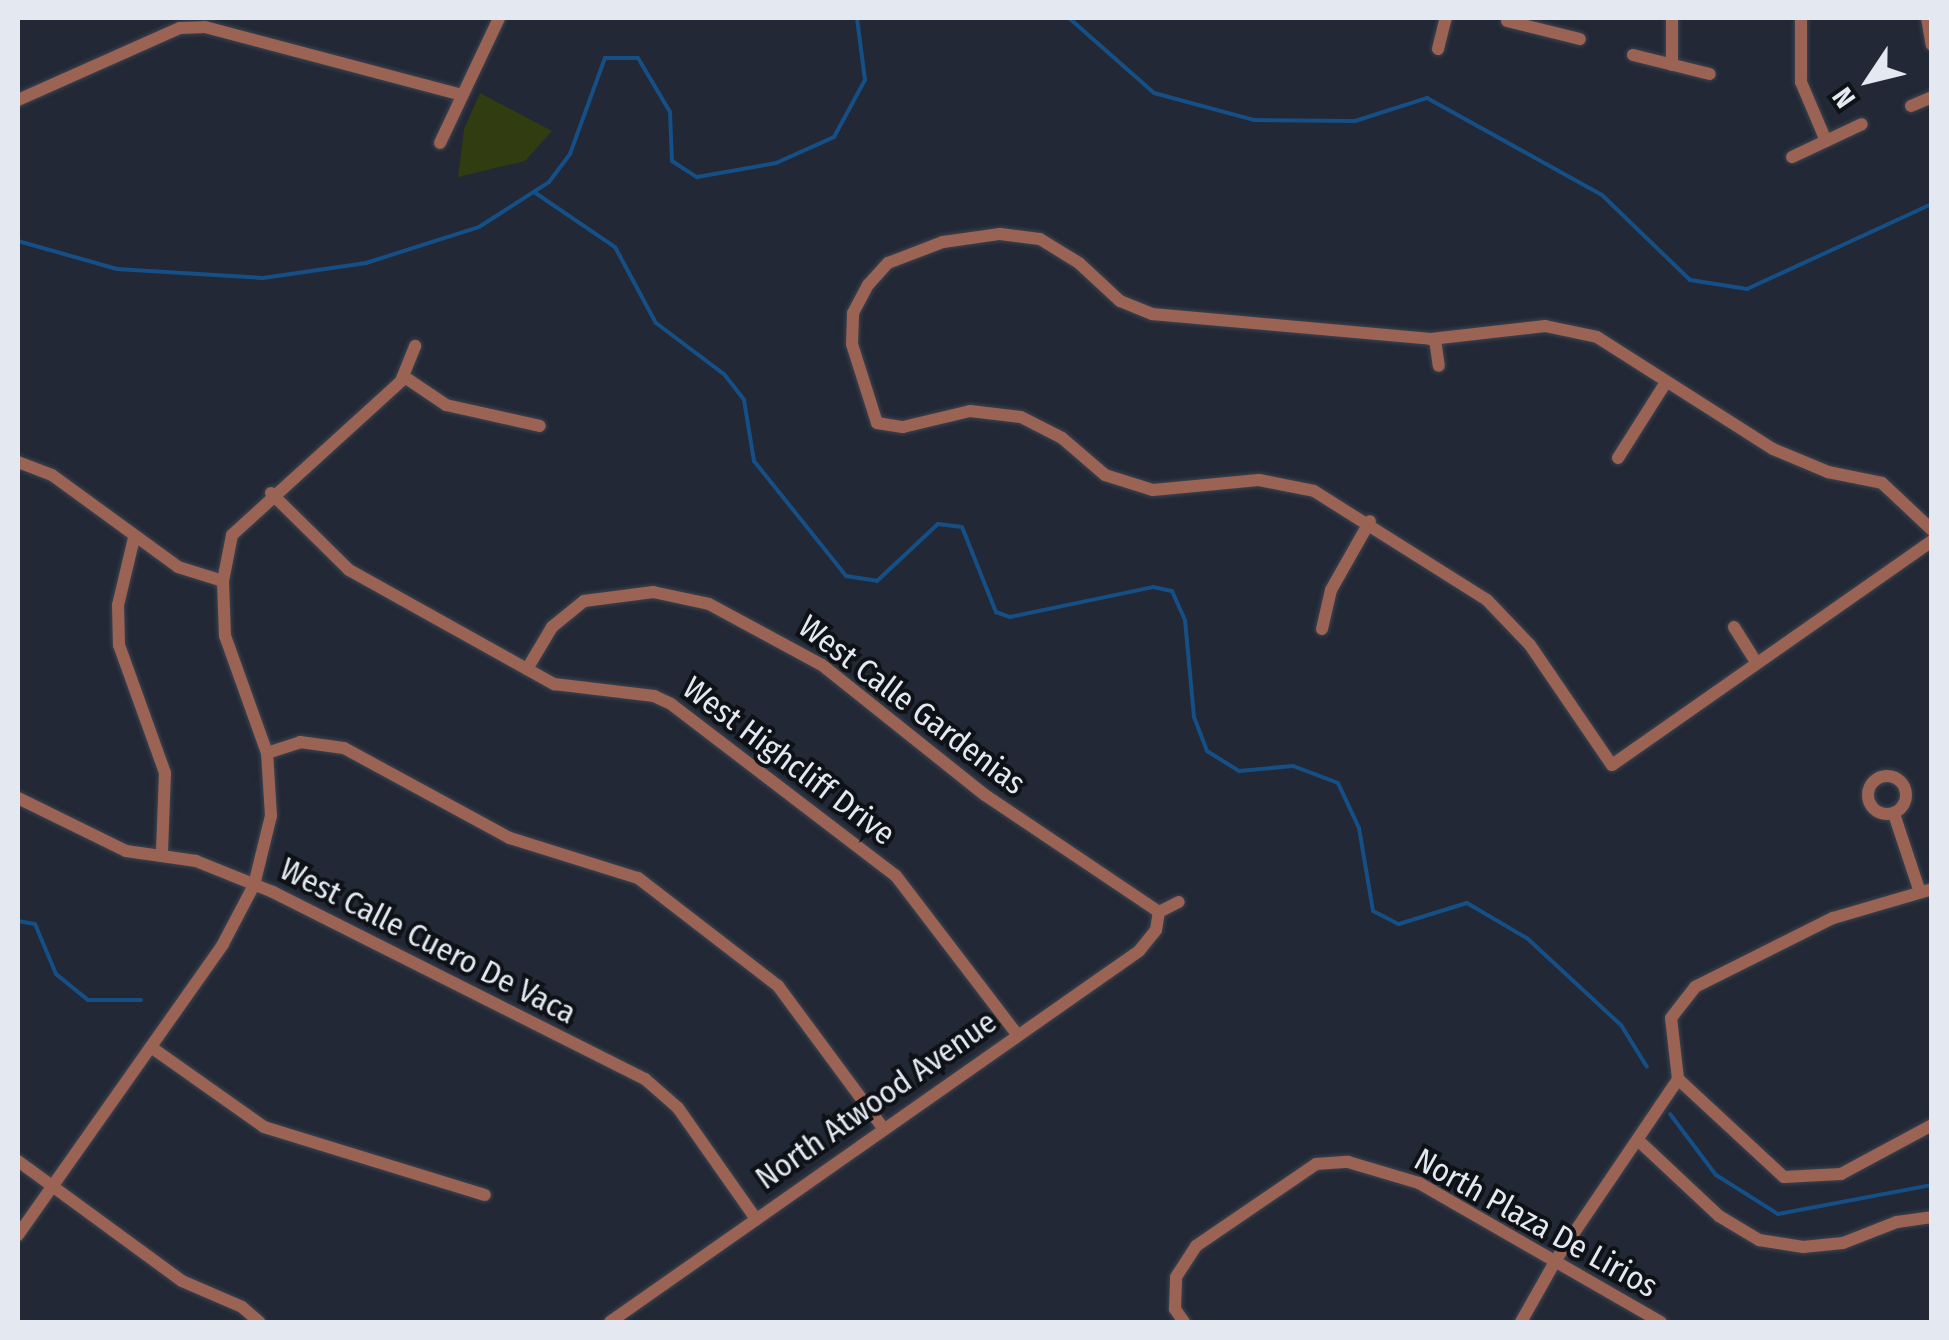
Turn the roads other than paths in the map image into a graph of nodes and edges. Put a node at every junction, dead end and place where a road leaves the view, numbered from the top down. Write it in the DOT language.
graph roads {
  1 [pos="499,18"];
  2 [pos="1446,18"];
  3 [pos="1672,18"];
  4 [pos="1801,18"];
  5 [pos="1927,18"];
  6 [pos="1506,21"];
  7 [pos="178,23"];
  8 [pos="1538,23"];
  9 [pos="1580,40"];
  10 [pos="1932,44"];
  11 [pos="1438,49"];
  12 [pos="1633,56"];
  13 [pos="1672,65"];
  14 [pos="1710,74"];
  15 [pos="459,94"];
  16 [pos="1932,97"];
  17 [pos="18,100"];
  18 [pos="1911,106"];
  19 [pos="1862,124"];
  20 [pos="1826,140"];
  21 [pos="440,143"];
  22 [pos="1792,156"];
  23 [pos="1435,339"];
  24 [pos="414,346"];
  25 [pos="1440,366"];
  26 [pos="402,376"];
  27 [pos="1666,382"];
  28 [pos="540,426"];
  29 [pos="1618,458"];
  30 [pos="18,462"];
  31 [pos="272,493"];
  32 [pos="1370,521"];
  33 [pos="1932,530"];
  34 [pos="134,538"];
  35 [pos="1932,541"];
  36 [pos="223,581"];
  37 [pos="1734,627"];
  38 [pos="1322,629"];
  39 [pos="1756,662"];
  40 [pos="527,669"];
  41 [pos="266,752"];
  42 [pos="18,798"];
  43 [pos="1894,814"];
  44 [pos="162,852"];
  45 [pos="254,885"];
  46 [pos="1926,891"];
  47 [pos="1179,902"];
  48 [pos="1159,912"];
  49 [pos="1017,1034"];
  50 [pos="151,1047"];
  51 [pos="1678,1079"];
  52 [pos="1932,1125"];
  53 [pos="884,1129"];
  54 [pos="1640,1142"];
  55 [pos="18,1161"];
  56 [pos="52,1187"];
  57 [pos="485,1195"];
  58 [pos="1932,1217"];
  59 [pos="756,1219"];
  60 [pos="18,1235"];
  61 [pos="1557,1258"];
  62 [pos="260,1322"];
  63 [pos="610,1322"];
  64 [pos="1184,1322"];
  65 [pos="1522,1322"];
  66 [pos="1661,1322"];
  1 -- 15 [label="street"];
  2 -- 11 [label="street"];
  3 -- 13 [label="street"];
  4 -- 20 [label="street"];
  5 -- 10 [label="street"];
  6 -- 8 [label="street"];
  7 -- 15 [label="street"];
  7 -- 17 [label="street"];
  8 -- 9 [label="street"];
  12 -- 13 [label="street"];
  13 -- 14 [label="street"];
  15 -- 21 [label="street"];
  16 -- 18 [label="street"];
  19 -- 20 [label="street"];
  20 -- 22 [label="street"];
  23 -- 25 [label="street"];
  23 -- 27 [label="street"];
  23 -- 32 [label="street"];
  24 -- 26 [label="street"];
  26 -- 28 [label="street"];
  26 -- 31 [label="street"];
  27 -- 29 [label="street"];
  27 -- 33 [label="street"];
  30 -- 34 [label="street"];
  31 -- 36 [label="street"];
  31 -- 40 [label="street, West Highcliff Drive"];
  32 -- 38 [label="street"];
  32 -- 39 [label="street"];
  34 -- 36 [label="street"];
  34 -- 44 [label="street"];
  35 -- 39 [label="street"];
  36 -- 41 [label="street"];
  37 -- 39 [label="street"];
  40 -- 48 [label="street, West Calle Gardenias"];
  40 -- 49 [label="street, West Highcliff Drive"];
  41 -- 45 [label="street"];
  41 -- 53 [label="street"];
  42 -- 44 [label="street, West Calle Cuero De Vaca"];
  43 -- 46 [label="street"];
  44 -- 45 [label="street, West Calle Cuero De Vaca"];
  45 -- 50 [label="street"];
  45 -- 59 [label="street, West Calle Cuero De Vaca"];
  46 -- 51 [label="street"];
  47 -- 48 [label="street"];
  48 -- 49 [label="street, North Atwood Avenue"];
  49 -- 53 [label="street, North Atwood Avenue"];
  50 -- 56 [label="street"];
  50 -- 57 [label="street"];
  51 -- 52 [label="street"];
  51 -- 54 [label="street"];
  53 -- 59 [label="street, North Atwood Avenue"];
  54 -- 58 [label="street"];
  54 -- 61 [label="street"];
  55 -- 56 [label="street"];
  56 -- 60 [label="street"];
  56 -- 62 [label="street"];
  59 -- 63 [label="street, North Atwood Avenue"];
  61 -- 64 [label="street, North Plaza De Lirios"];
  61 -- 65 [label="street"];
  61 -- 66 [label="street, North Plaza De Lirios"];
}
